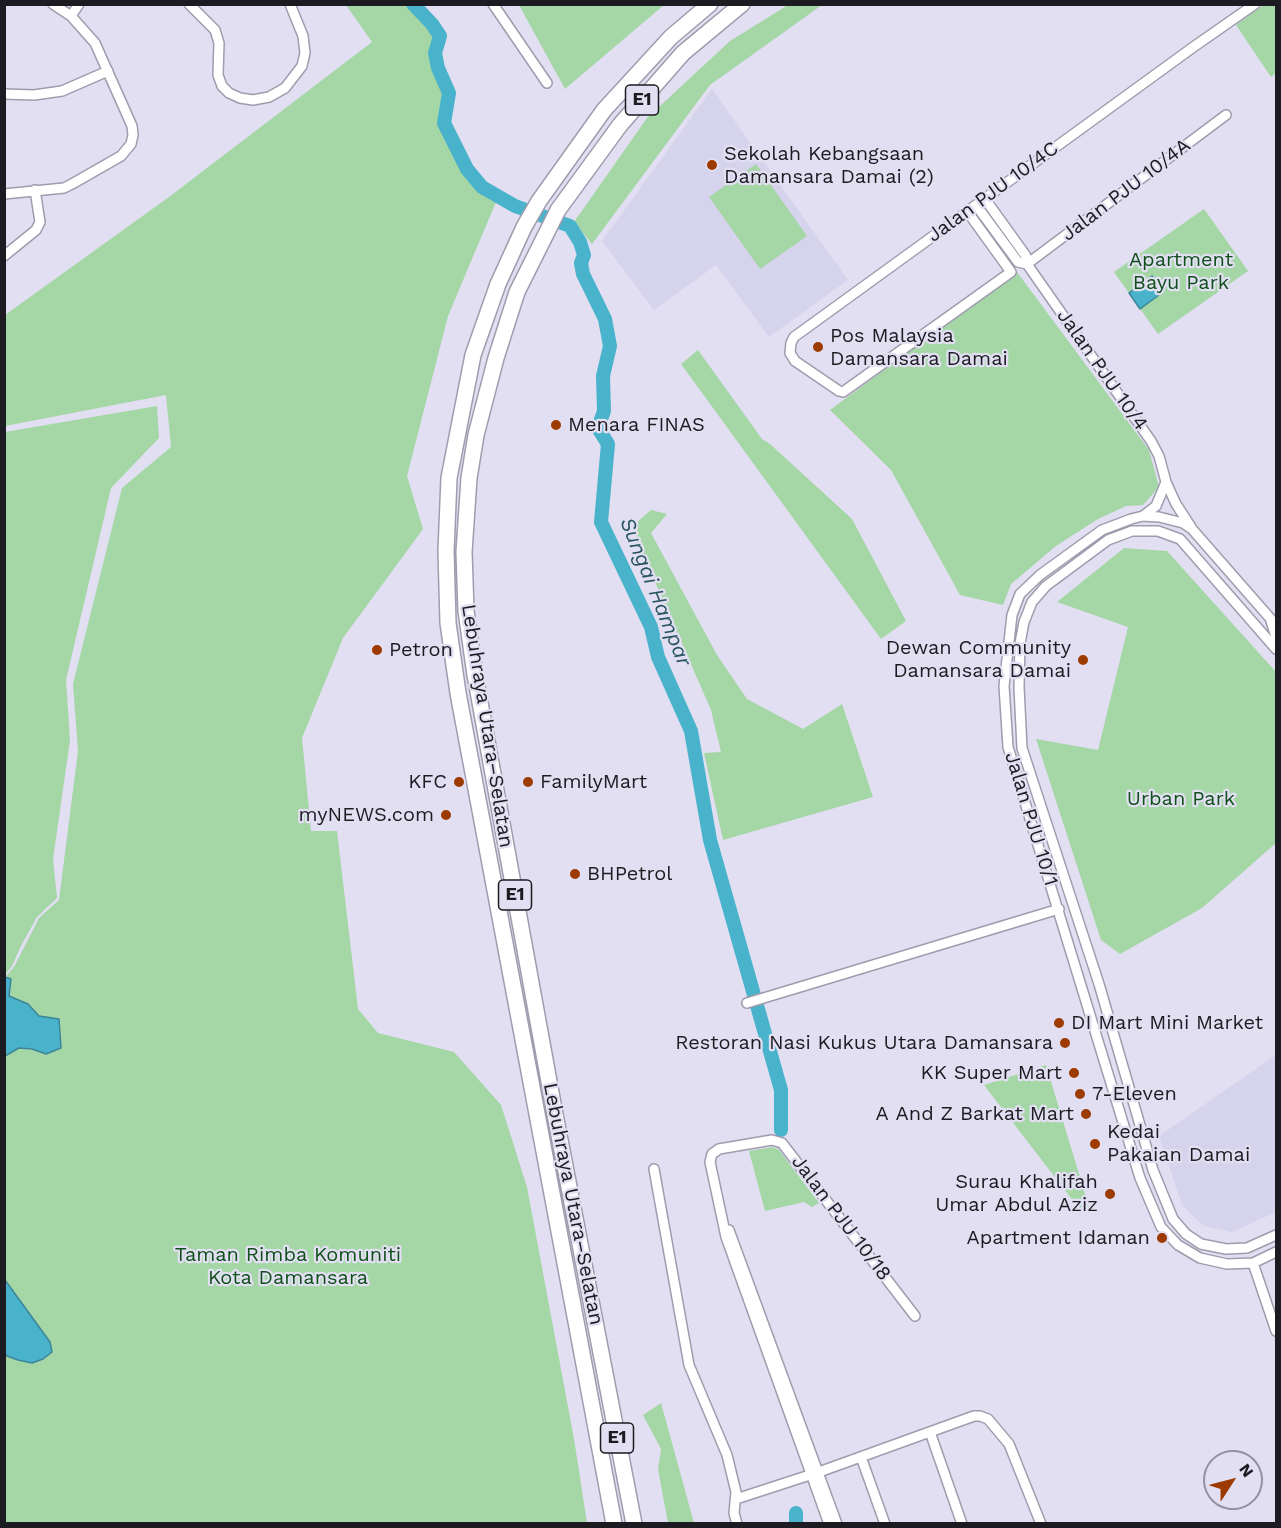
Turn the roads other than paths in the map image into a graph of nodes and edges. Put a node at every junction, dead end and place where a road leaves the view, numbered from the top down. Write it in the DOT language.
graph roads {
  1 [pos="53,4"];
  2 [pos="80,4"];
  3 [pos="189,4"];
  4 [pos="290,4"];
  5 [pos="493,4"];
  6 [pos="710,4"];
  7 [pos="742,4"];
  8 [pos="1255,4"];
  9 [pos="72,16"];
  10 [pos="108,71"];
  11 [pos="547,83"];
  12 [pos="4,94"];
  13 [pos="1226,115"];
  14 [pos="35,190"];
  15 [pos="4,194"];
  16 [pos="980,202"];
  17 [pos="967,211"];
  18 [pos="4,256"];
  19 [pos="1027,264"];
  20 [pos="1166,482"];
  21 [pos="1143,516"];
  22 [pos="1192,529"];
  23 [pos="1102,530"];
  24 [pos="1069,569"];
  25 [pos="1274,622"];
  26 [pos="1276,637"];
  27 [pos="1276,649"];
  28 [pos="1030,816"];
  29 [pos="1055,848"];
  30 [pos="1059,909"];
  31 [pos="747,1003"];
  32 [pos="1126,1077"];
  33 [pos="1124,1122"];
  34 [pos="654,1169"];
  35 [pos="1276,1235"];
  36 [pos="1276,1252"];
  37 [pos="1253,1263"];
  38 [pos="915,1316"];
  39 [pos="1276,1330"];
  40 [pos="930,1432"];
  41 [pos="861,1456"];
  42 [pos="815,1473"];
  43 [pos="736,1498"];
  44 [pos="614,1524"];
  45 [pos="634,1524"];
  46 [pos="737,1524"];
  47 [pos="829,1524"];
  48 [pos="837,1524"];
  49 [pos="885,1524"];
  50 [pos="962,1524"];
  51 [pos="1041,1524"];
  1 -- 9 [label="street"];
  2 -- 9 [label="street"];
  3 -- 4 [label="street"];
  5 -- 11 [label="street"];
  6 -- 44 [label="highway, Lebuhraya Utara–Selatan / E1"];
  7 -- 45 [label="highway, Lebuhraya Utara–Selatan / E1"];
  8 -- 16 [label="street, Jalan PJU 10/4C"];
  9 -- 10 [label="street"];
  10 -- 12 [label="street"];
  10 -- 14 [label="street"];
  13 -- 19 [label="street, Jalan PJU 10/4A"];
  14 -- 15 [label="street"];
  14 -- 18 [label="street"];
  16 -- 17 [label="street, Jalan PJU 10/4C"];
  16 -- 19 [label="street, Jalan PJU 10/4"];
  17 -- 17 [label="street, Jalan PJU 10/4C"];
  19 -- 20 [label="street, Jalan PJU 10/4"];
  20 -- 21 [label="street"];
  20 -- 22 [label="street, Jalan PJU 10/4"];
  21 -- 22 [label="street, Jalan PJU 10/1"];
  21 -- 23 [label="street, Jalan PJU 10/1"];
  22 -- 25 [label="street, Jalan PJU 10/1"];
  23 -- 24 [label="street"];
  23 -- 28 [label="street, Jalan PJU 10/1"];
  24 -- 27 [label="street, Jalan PJU 10/1"];
  24 -- 29 [label="street, Jalan PJU 10/1"];
  25 -- 26 [label="street"];
  28 -- 29 [label="street"];
  28 -- 30 [label="street, Jalan PJU 10/1"];
  29 -- 32 [label="street, Jalan PJU 10/1"];
  30 -- 31 [label="street"];
  30 -- 33 [label="street, Jalan PJU 10/1"];
  32 -- 33 [label="street"];
  32 -- 35 [label="street, Jalan PJU 10/1"];
  33 -- 37 [label="street, Jalan PJU 10/1"];
  34 -- 43 [label="street"];
  36 -- 37 [label="street, Jalan PJU 10/1"];
  37 -- 39 [label="street"];
  38 -- 42 [label="street, Jalan PJU 10/18"];
  40 -- 41 [label="street"];
  40 -- 50 [label="street"];
  40 -- 51 [label="street"];
  41 -- 42 [label="street"];
  41 -- 49 [label="street"];
  42 -- 43 [label="street"];
  42 -- 47 [label="street, Jalan PJU 10/18"];
  42 -- 48 [label="street, Jalan PJU 10/18"];
  43 -- 46 [label="street"];
}
